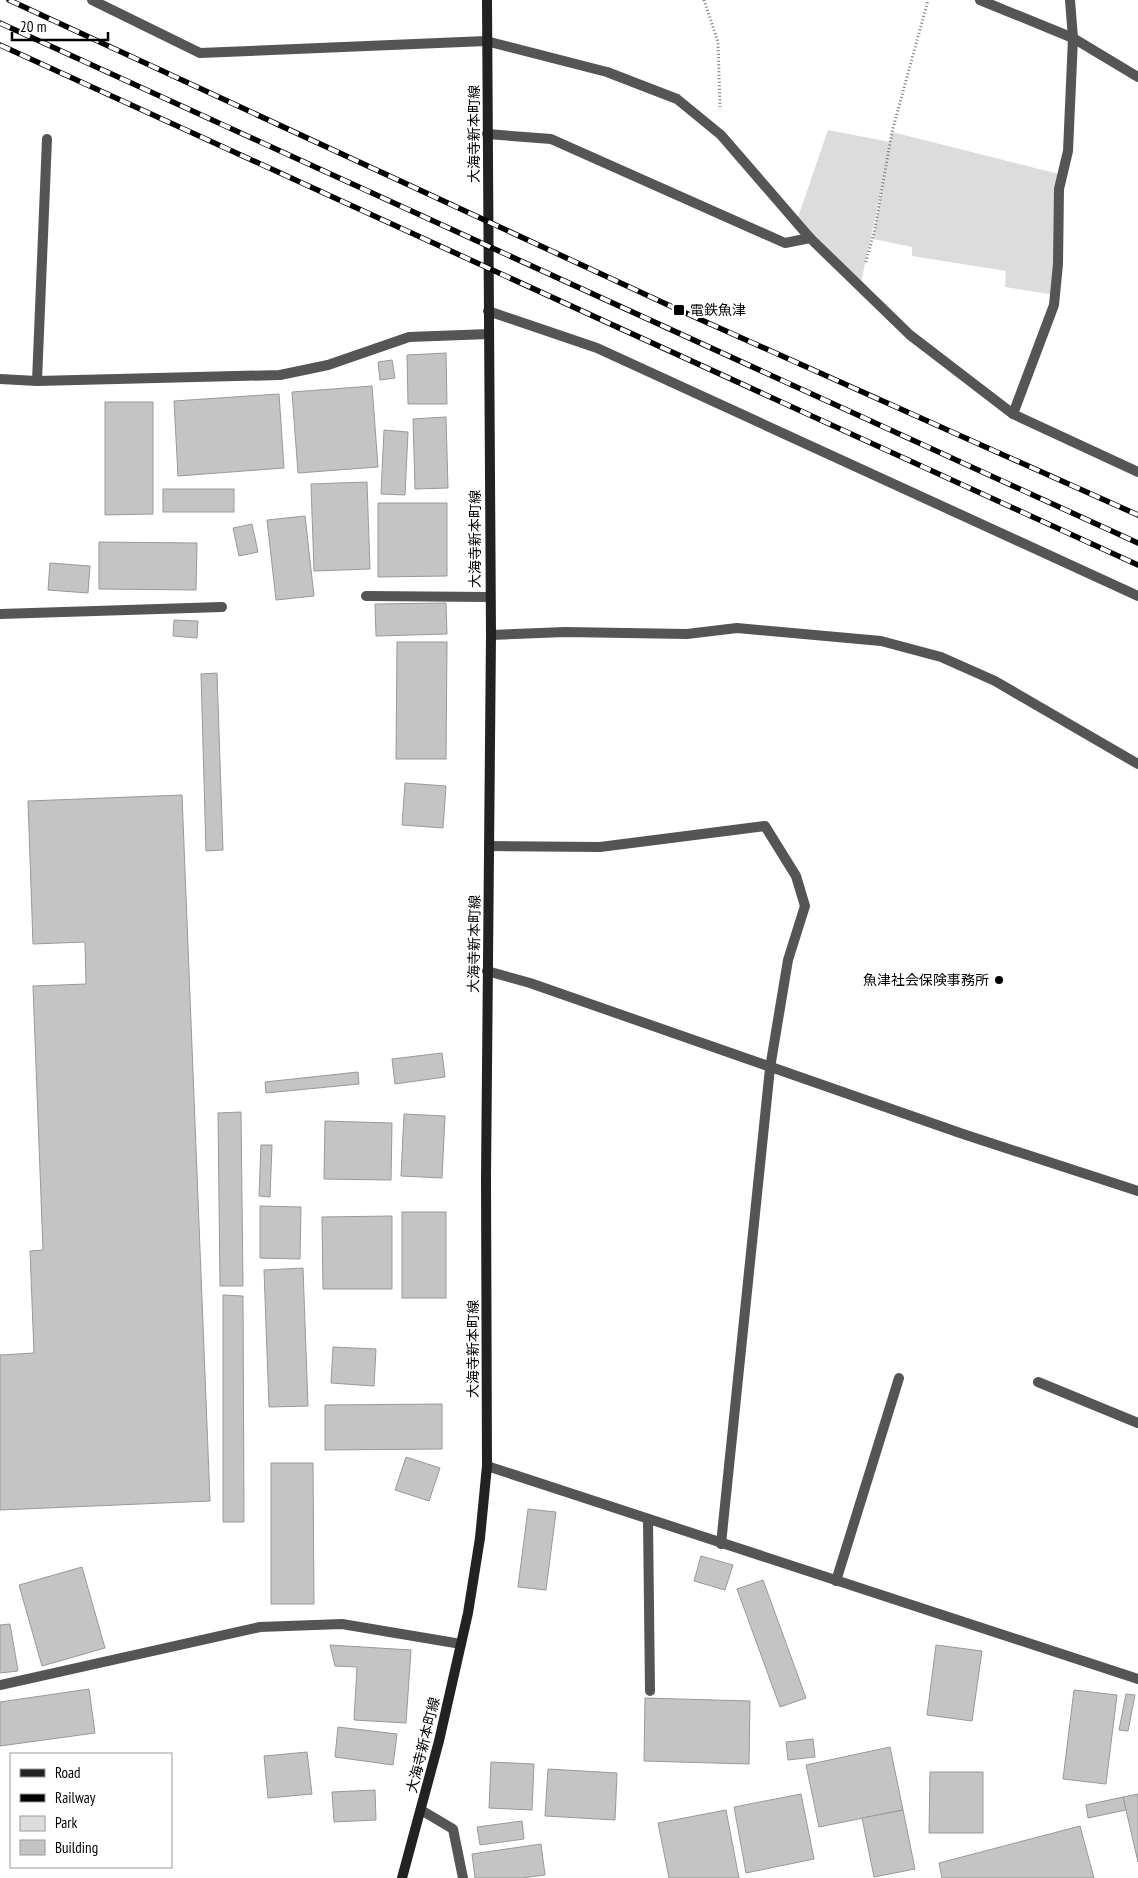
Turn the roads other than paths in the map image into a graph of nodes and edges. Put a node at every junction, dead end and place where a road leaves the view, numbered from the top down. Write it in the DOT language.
graph roads {
  1 [pos="92,0"];
  2 [pos="488,0"];
  3 [pos="980,0"];
  4 [pos="1070,0"];
  5 [pos="1073,38"];
  6 [pos="486,41"];
  7 [pos="1138,77"];
  8 [pos="487,134"];
  9 [pos="47,139"];
  10 [pos="810,238"];
  11 [pos="488,311"];
  12 [pos="489,334"];
  13 [pos="0,379"];
  14 [pos="37,381"];
  15 [pos="1013,414"];
  16 [pos="1138,472"];
  17 [pos="366,596"];
  18 [pos="1138,596"];
  19 [pos="489,597"];
  20 [pos="222,607"];
  21 [pos="0,614"];
  22 [pos="491,634"];
  23 [pos="1138,764"];
  24 [pos="489,846"];
  25 [pos="488,972"];
  26 [pos="770,1068"];
  27 [pos="1138,1191"];
  28 [pos="899,1378"];
  29 [pos="1038,1382"];
  30 [pos="1138,1423"];
  31 [pos="487,1466"];
  32 [pos="648,1520"];
  33 [pos="720,1544"];
  34 [pos="836,1581"];
  35 [pos="461,1644"];
  36 [pos="1138,1679"];
  37 [pos="0,1685"];
  38 [pos="650,1691"];
  39 [pos="421,1810"];
  40 [pos="402,1878"];
  41 [pos="463,1878"];
  1 -- 6 [label="street"];
  2 -- 6 [label="main road, 大海寺新本町線"];
  3 -- 5 [label="street"];
  4 -- 5 [label="street"];
  5 -- 7 [label="street"];
  5 -- 15 [label="street"];
  6 -- 8 [label="main road, 大海寺新本町線"];
  6 -- 10 [label="street"];
  8 -- 10 [label="street"];
  8 -- 11 [label="main road, 大海寺新本町線"];
  9 -- 14 [label="street"];
  10 -- 15 [label="street"];
  11 -- 12 [label="main road, 大海寺新本町線"];
  11 -- 18 [label="street"];
  12 -- 14 [label="street"];
  12 -- 19 [label="main road, 大海寺新本町線"];
  13 -- 14 [label="street"];
  15 -- 16 [label="street"];
  17 -- 19 [label="street"];
  19 -- 22 [label="main road, 大海寺新本町線"];
  20 -- 21 [label="street"];
  22 -- 23 [label="street"];
  22 -- 24 [label="main road, 大海寺新本町線"];
  24 -- 25 [label="main road, 大海寺新本町線"];
  24 -- 26 [label="street"];
  25 -- 26 [label="street"];
  25 -- 31 [label="main road, 大海寺新本町線"];
  26 -- 27 [label="street"];
  26 -- 33 [label="street"];
  28 -- 34 [label="street"];
  29 -- 30 [label="street"];
  31 -- 32 [label="street"];
  31 -- 35 [label="main road, 大海寺新本町線"];
  32 -- 33 [label="street"];
  32 -- 38 [label="street"];
  33 -- 34 [label="street"];
  34 -- 36 [label="street"];
  35 -- 37 [label="street"];
  35 -- 39 [label="main road, 大海寺新本町線"];
  39 -- 40 [label="main road, 大海寺新本町線"];
  39 -- 41 [label="street"];
}
